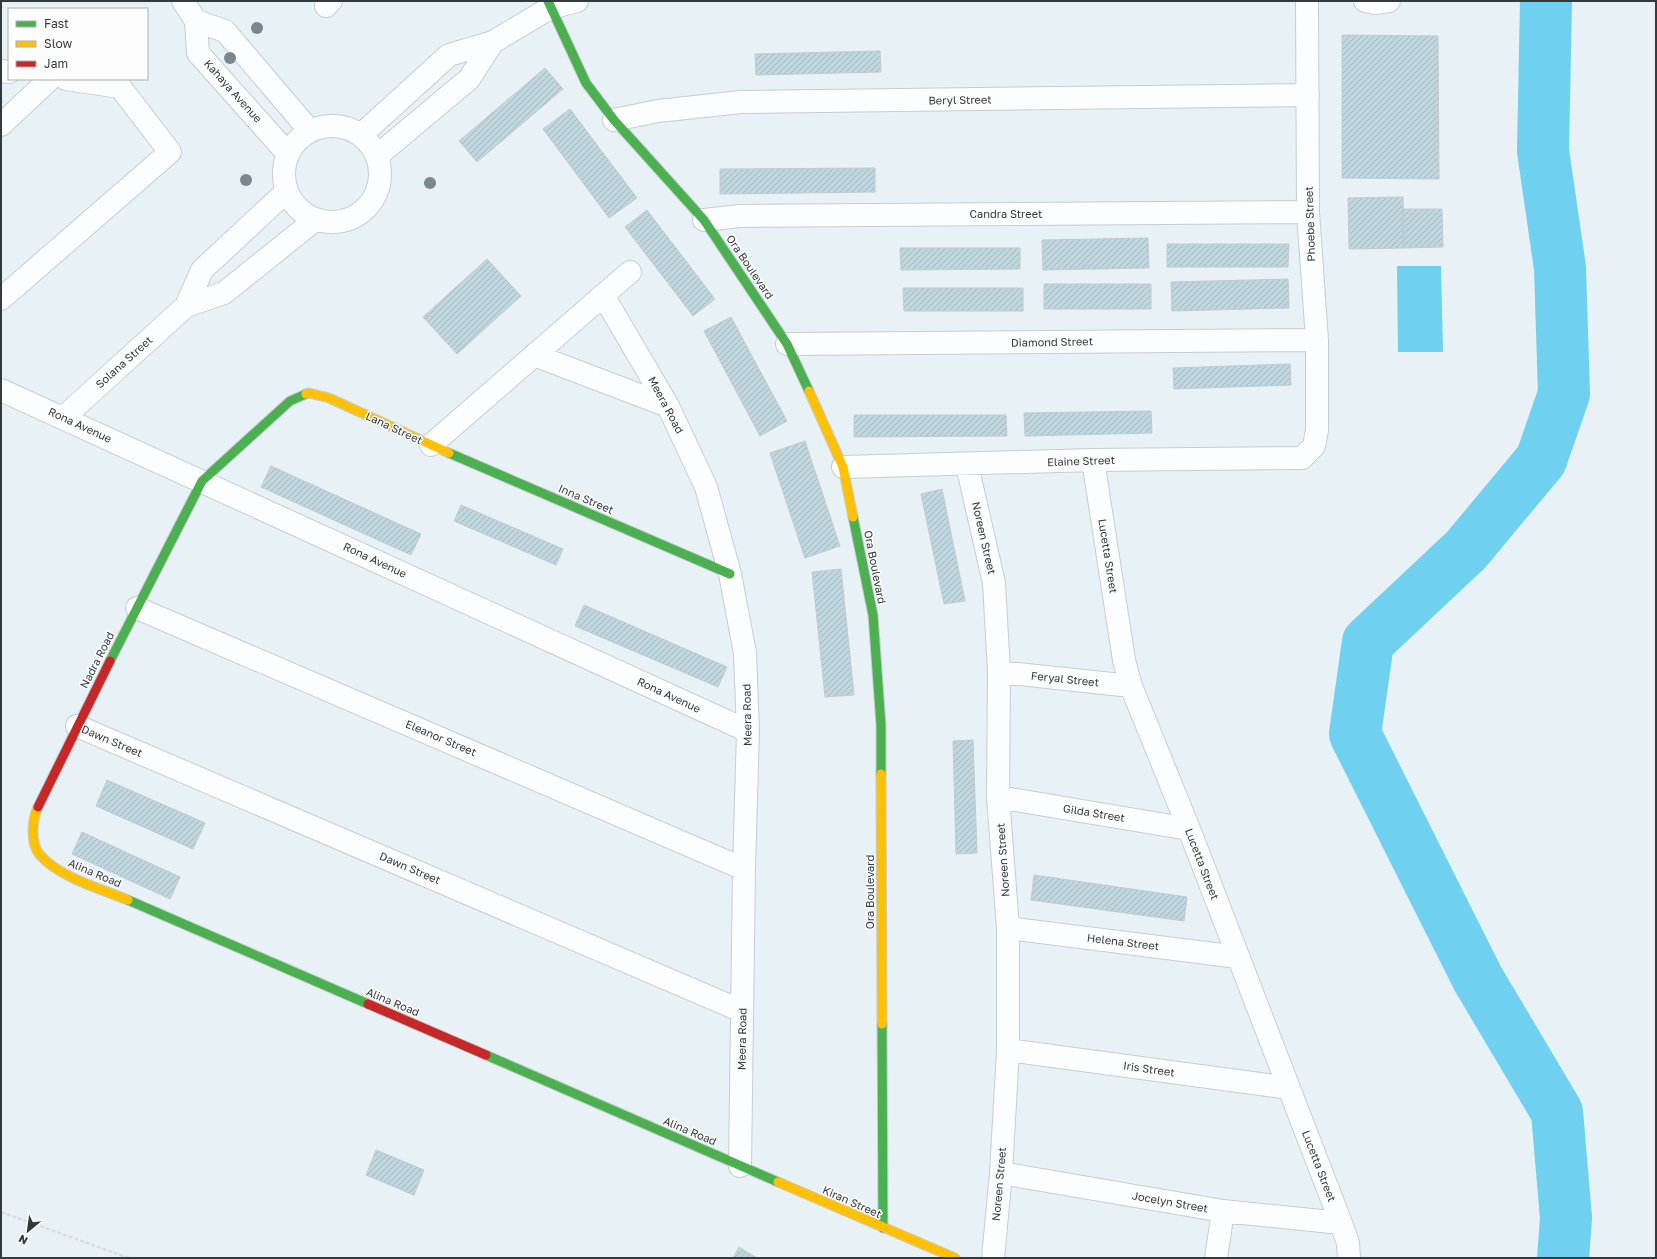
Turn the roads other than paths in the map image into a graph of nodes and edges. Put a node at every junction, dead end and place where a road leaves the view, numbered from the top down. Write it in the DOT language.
graph roads {
  1 [pos="183,1"];
  2 [pos="577,1"];
  3 [pos="1307,1"];
  4 [pos="1365,1"];
  5 [pos="1389,1"];
  6 [pos="549,5"];
  7 [pos="196,21"];
  8 [pos="493,42"];
  9 [pos="49,80"];
  10 [pos="73,80"];
  11 [pos="1308,95"];
  12 [pos="614,120"];
  13 [pos="1,125"];
  14 [pos="310,132"];
  15 [pos="361,135"];
  16 [pos="288,154"];
  17 [pos="377,156"];
  18 [pos="287,191"];
  19 [pos="1308,212"];
  20 [pos="315,220"];
  21 [pos="704,220"];
  22 [pos="630,272"];
  23 [pos="603,295"];
  24 [pos="1,299"];
  25 [pos="186,306"];
  26 [pos="1317,340"];
  27 [pos="787,344"];
  28 [pos="534,355"];
  29 [pos="1,390"];
  30 [pos="668,406"];
  31 [pos="63,418"];
  32 [pos="431,445"];
  33 [pos="1314,446"];
  34 [pos="1093,460"];
  35 [pos="967,465"];
  36 [pos="843,467"];
  37 [pos="202,481"];
  38 [pos="730,574"];
  39 [pos="137,608"];
  40 [pos="1000,672"];
  41 [pos="1131,686"];
  42 [pos="77,726"];
  43 [pos="748,731"];
  44 [pos="998,797"];
  45 [pos="1189,829"];
  46 [pos="39,854"];
  47 [pos="744,869"];
  48 [pos="1008,928"];
  49 [pos="1238,957"];
  50 [pos="742,1011"];
  51 [pos="1008,1050"];
  52 [pos="1289,1088"];
  53 [pos="740,1166"];
  54 [pos="1001,1173"];
  55 [pos="1224,1211"];
  56 [pos="1341,1223"];
  57 [pos="883,1228"];
  58 [pos="955,1258"];
  59 [pos="993,1258"];
  60 [pos="1216,1258"];
  61 [pos="1349,1258"];
  1 -- 7 [label="street, Kahaya Avenue"];
  2 -- 6 [label="street"];
  3 -- 11 [label="street, Phoebe Street"];
  4 -- 5 [label="street"];
  6 -- 8 [label="street"];
  6 -- 12 [label="street, Ora Boulevard"];
  7 -- 14 [label="street"];
  7 -- 16 [label="street, Kahaya Avenue"];
  8 -- 15 [label="street"];
  8 -- 17 [label="street"];
  9 -- 13 [label="street"];
  10 -- 24 [label="street"];
  11 -- 12 [label="street, Beryl Street"];
  11 -- 19 [label="street, Phoebe Street"];
  12 -- 21 [label="street, Ora Boulevard"];
  14 -- 15 [label="street"];
  14 -- 16 [label="street"];
  15 -- 17 [label="street"];
  16 -- 18 [label="street"];
  17 -- 20 [label="street"];
  18 -- 20 [label="street"];
  18 -- 25 [label="street, Solana Street"];
  19 -- 21 [label="street, Candra Street"];
  19 -- 26 [label="street, Phoebe Street"];
  20 -- 25 [label="street, Solana Street"];
  21 -- 27 [label="street, Ora Boulevard"];
  22 -- 23 [label="street, Lana Street"];
  23 -- 28 [label="street, Lana Street"];
  23 -- 30 [label="street, Meera Road"];
  25 -- 31 [label="street, Solana Street"];
  26 -- 27 [label="street, Diamond Street"];
  26 -- 33 [label="street, Phoebe Street"];
  27 -- 36 [label="street, Ora Boulevard"];
  28 -- 30 [label="street"];
  28 -- 32 [label="street, Lana Street"];
  29 -- 31 [label="street, Rona Avenue"];
  30 -- 38 [label="street, Meera Road"];
  31 -- 37 [label="street, Rona Avenue"];
  32 -- 37 [label="street, Lana Street"];
  32 -- 38 [label="street, Inna Street"];
  33 -- 34 [label="street, Elaine Street"];
  34 -- 35 [label="street, Elaine Street"];
  34 -- 41 [label="street, Lucetta Street"];
  35 -- 36 [label="street, Elaine Street"];
  35 -- 40 [label="street, Noreen Street"];
  36 -- 57 [label="street, Ora Boulevard"];
  37 -- 39 [label="street, Nadra Road"];
  37 -- 43 [label="street, Rona Avenue"];
  38 -- 43 [label="street, Meera Road"];
  39 -- 42 [label="street, Nadra Road"];
  39 -- 47 [label="street, Eleanor Street"];
  40 -- 41 [label="street, Feryal Street"];
  40 -- 44 [label="street, Noreen Street"];
  41 -- 45 [label="street, Lucetta Street"];
  42 -- 46 [label="street, Nadra Road"];
  42 -- 50 [label="street, Dawn Street"];
  43 -- 47 [label="street, Meera Road"];
  44 -- 45 [label="street, Gilda Street"];
  44 -- 48 [label="street, Noreen Street"];
  45 -- 49 [label="street, Lucetta Street"];
  46 -- 53 [label="street, Alina Road"];
  47 -- 50 [label="street, Meera Road"];
  48 -- 49 [label="street, Helena Street"];
  48 -- 51 [label="street, Noreen Street"];
  49 -- 52 [label="street, Lucetta Street"];
  50 -- 53 [label="street, Meera Road"];
  51 -- 52 [label="street, Iris Street"];
  51 -- 54 [label="street, Noreen Street"];
  52 -- 56 [label="street, Lucetta Street"];
  53 -- 57 [label="street, Kiran Street"];
  54 -- 55 [label="street, Jocelyn Street"];
  54 -- 59 [label="street, Noreen Street"];
  55 -- 56 [label="street, Jocelyn Street"];
  55 -- 60 [label="street"];
  56 -- 61 [label="street, Lucetta Street"];
  57 -- 58 [label="street, Kiran Street"];
}
